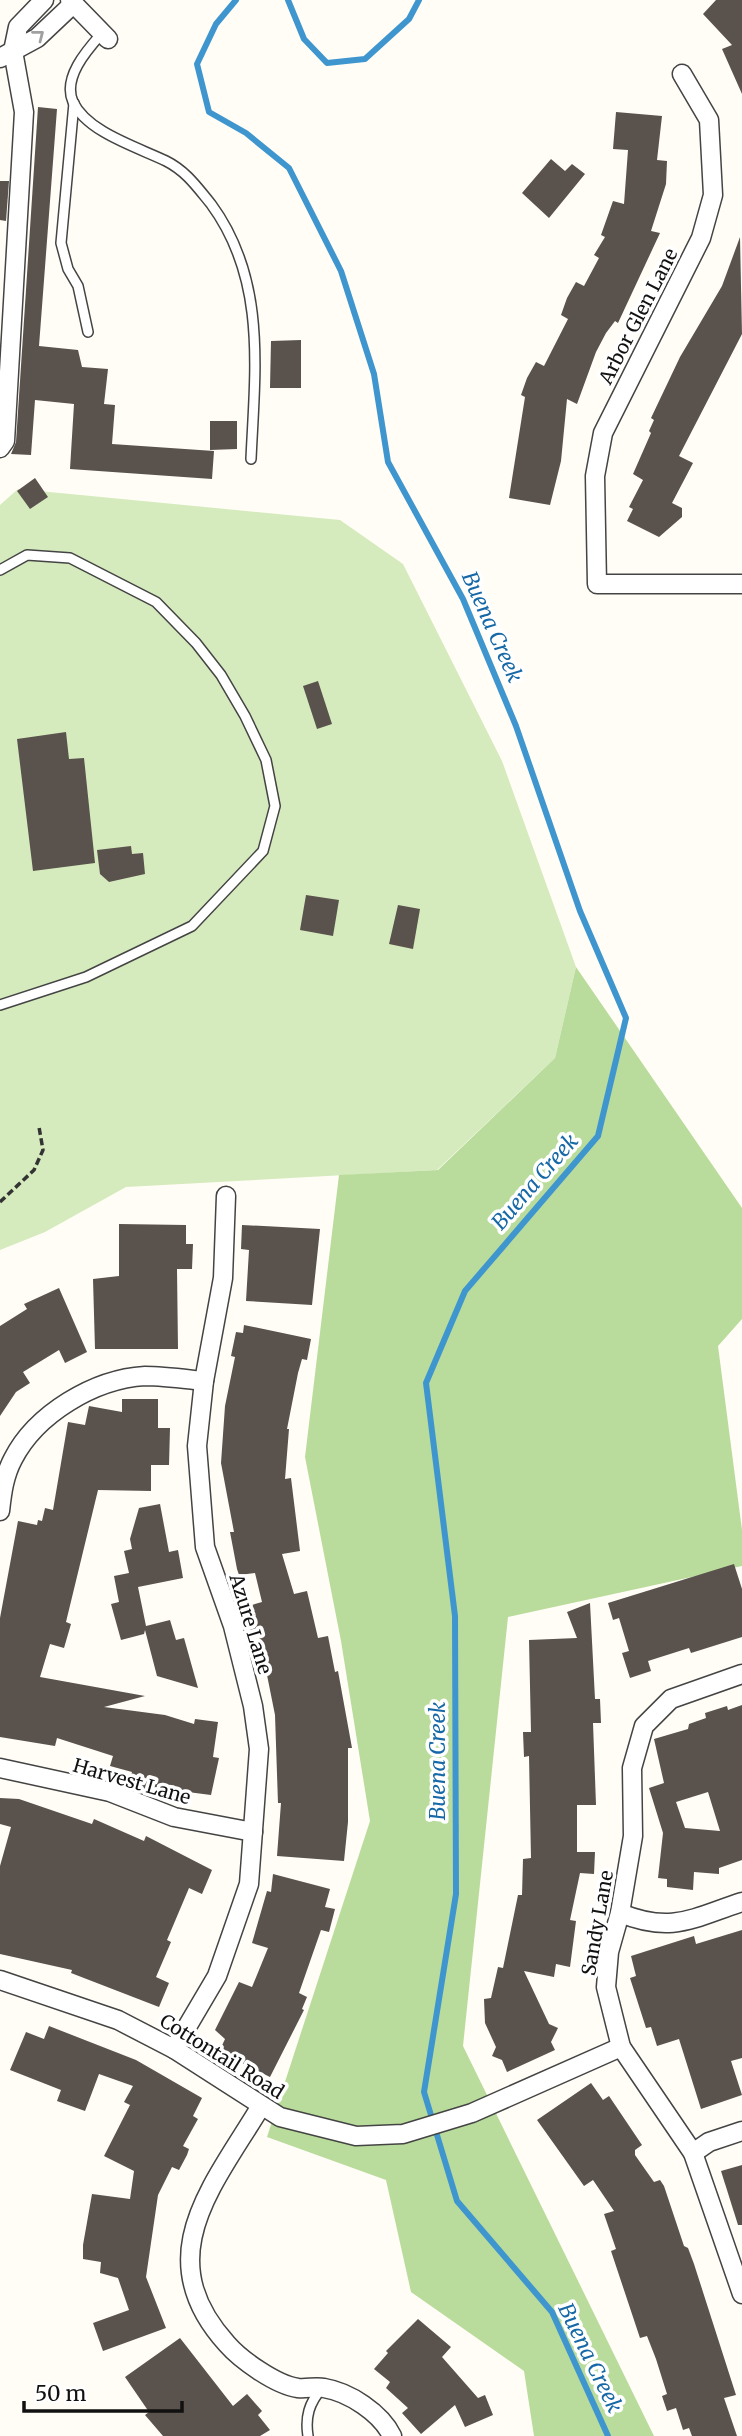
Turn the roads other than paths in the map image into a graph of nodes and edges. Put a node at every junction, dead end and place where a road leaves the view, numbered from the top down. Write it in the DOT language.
graph roads {
  1 [pos="44,0"];
  2 [pos="72,2"];
  3 [pos="106,36"];
  4 [pos="6,54"];
  5 [pos="682,74"];
  6 [pos="74,103"];
  7 [pos="88,331"];
  8 [pos="0,448"];
  9 [pos="251,460"];
  10 [pos="0,570"];
  11 [pos="742,584"];
  12 [pos="0,1005"];
  13 [pos="226,1196"];
  14 [pos="204,1381"];
  15 [pos="0,1511"];
  16 [pos="742,1674"];
  17 [pos="0,1768"];
  18 [pos="253,1832"];
  19 [pos="742,1902"];
  20 [pos="621,1913"];
  21 [pos="0,1980"];
  22 [pos="621,2047"];
  23 [pos="174,2049"];
  24 [pos="261,2106"];
  25 [pos="742,2131"];
  26 [pos="692,2153"];
  27 [pos="742,2294"];
  28 [pos="323,2387"];
  29 [pos="307,2436"];
  30 [pos="392,2436"];
  1 -- 4 [label="street"];
  2 -- 3 [label="street"];
  4 -- 2 [label="street, one-way"];
  3 -- 6 [label="lane"];
  4 -- 8 [label="street"];
  5 -- 11 [label="street, Arbor Glen Lane"];
  6 -- 7 [label="lane"];
  6 -- 9 [label="lane"];
  10 -- 12 [label="lane"];
  13 -- 14 [label="street, Azure Lane"];
  14 -- 15 [label="street"];
  14 -- 18 [label="street, Azure Lane"];
  16 -- 20 [label="street, Sandy Lane"];
  17 -- 18 [label="street, Harvest Lane"];
  18 -- 23 [label="street, Azure Lane"];
  19 -- 20 [label="street"];
  20 -- 22 [label="street, Sandy Lane"];
  21 -- 23 [label="street, Cottontail Road"];
  22 -- 24 [label="street, Cottontail Road"];
  22 -- 26 [label="street, Sandy Lane"];
  23 -- 24 [label="street, Cottontail Road"];
  24 -- 28 [label="street"];
  25 -- 26 [label="street"];
  26 -- 27 [label="street, Sandy Lane"];
  28 -- 29 [label="lane"];
  28 -- 30 [label="street"];
}
